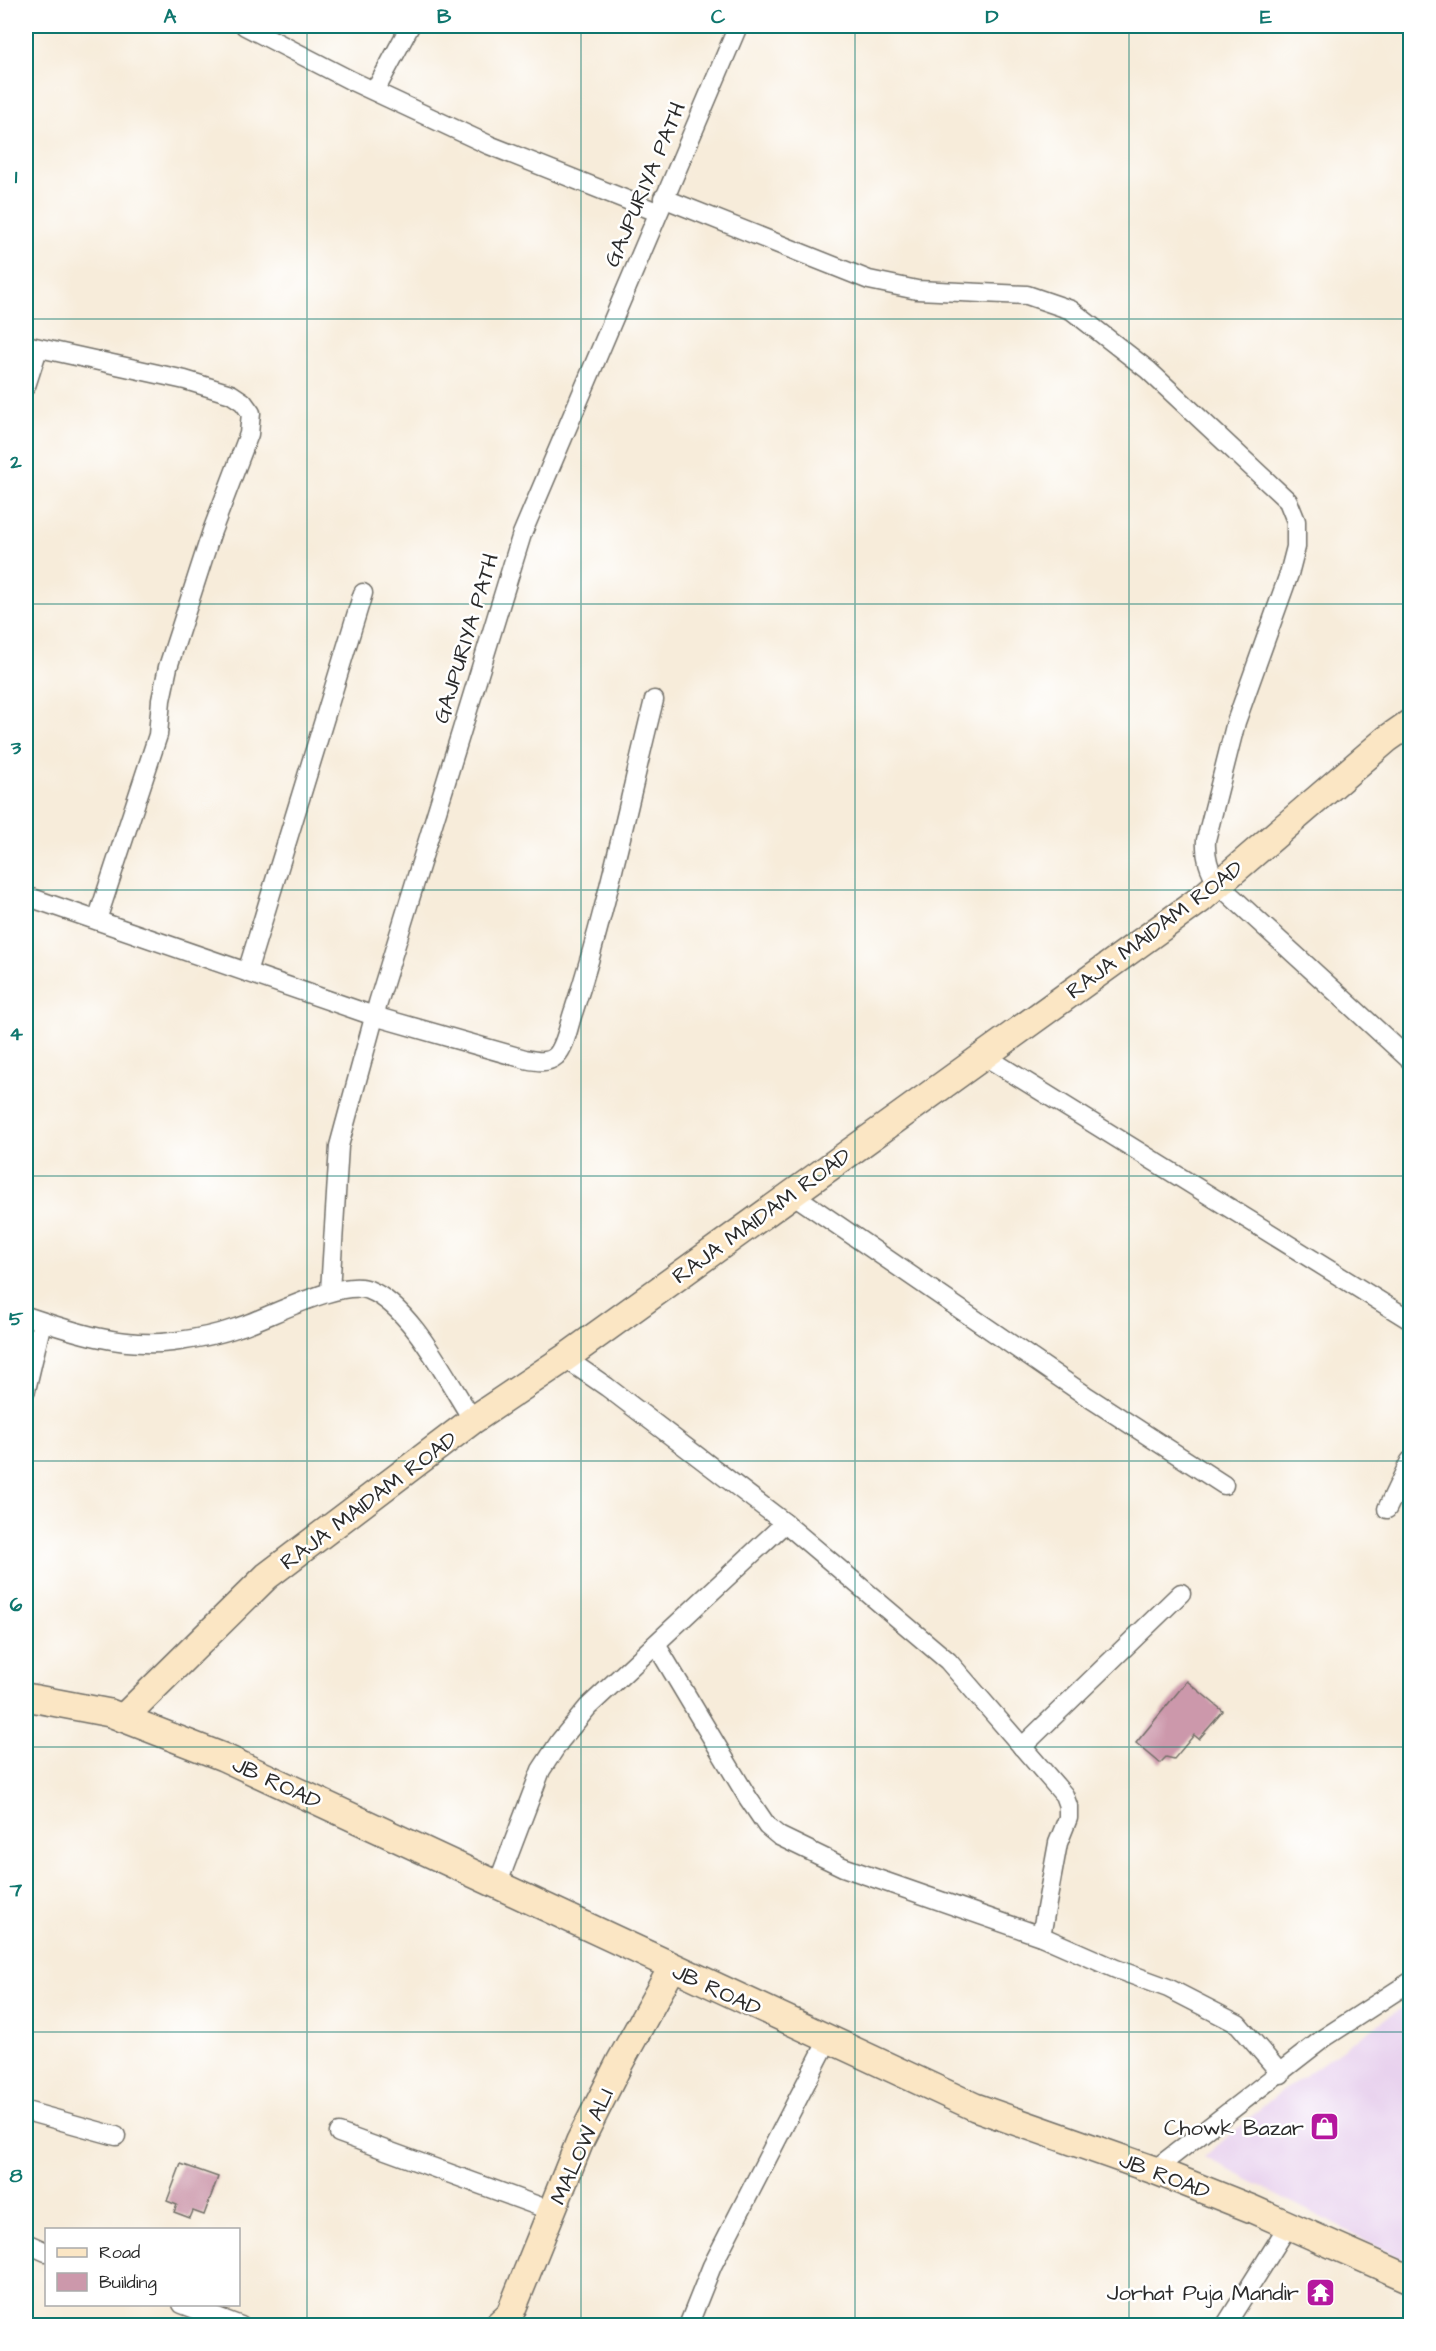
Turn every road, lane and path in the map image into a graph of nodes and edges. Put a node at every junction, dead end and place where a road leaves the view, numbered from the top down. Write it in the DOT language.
graph roads {
  1 [pos="245,26"];
  2 [pos="410,26"];
  3 [pos="738,26"];
  4 [pos="375,92"];
  5 [pos="660,205"];
  6 [pos="32,347"];
  7 [pos="26,386"];
  8 [pos="363,593"];
  9 [pos="654,700"];
  10 [pos="1410,723"];
  11 [pos="1218,884"];
  12 [pos="26,896"];
  13 [pos="97,920"];
  14 [pos="247,972"];
  15 [pos="374,1016"];
  16 [pos="1407,1049"];
  17 [pos="983,1055"];
  18 [pos="790,1193"];
  19 [pos="330,1292"];
  20 [pos="34,1319"];
  21 [pos="1410,1320"];
  22 [pos="564,1358"];
  23 [pos="26,1390"];
  24 [pos="473,1420"];
  25 [pos="1410,1461"];
  26 [pos="1224,1485"];
  27 [pos="1387,1509"];
  28 [pos="785,1523"];
  29 [pos="1181,1593"];
  30 [pos="657,1646"];
  31 [pos="26,1697"];
  32 [pos="123,1718"];
  33 [pos="1022,1747"];
  34 [pos="498,1883"];
  35 [pos="1041,1936"];
  36 [pos="672,1968"];
  37 [pos="1410,1982"];
  38 [pos="828,2040"];
  39 [pos="1281,2074"];
  40 [pos="26,2111"];
  41 [pos="339,2133"];
  42 [pos="116,2136"];
  43 [pos="1154,2170"];
  44 [pos="552,2211"];
  45 [pos="1288,2226"];
  46 [pos="26,2243"];
  47 [pos="45,2252"];
  48 [pos="1410,2279"];
  49 [pos="188,2306"];
  50 [pos="242,2325"];
  51 [pos="496,2325"];
  52 [pos="688,2325"];
  53 [pos="1225,2325"];
  1 -- 4 [label="street"];
  2 -- 4 [label="street"];
  3 -- 5 [label="street, GAJPURIYA PATH"];
  4 -- 5 [label="street"];
  5 -- 11 [label="street"];
  5 -- 15 [label="street, GAJPURIYA PATH"];
  6 -- 7 [label="street"];
  6 -- 13 [label="street"];
  8 -- 14 [label="street"];
  9 -- 15 [label="street"];
  10 -- 11 [label="street, RAJA MAIDAM ROAD"];
  11 -- 16 [label="street"];
  11 -- 17 [label="street, RAJA MAIDAM ROAD"];
  12 -- 13 [label="street"];
  13 -- 14 [label="street"];
  14 -- 15 [label="street"];
  15 -- 19 [label="street, GAJPURIYA PATH"];
  17 -- 18 [label="street, RAJA MAIDAM ROAD"];
  17 -- 21 [label="street"];
  18 -- 22 [label="street, RAJA MAIDAM ROAD"];
  18 -- 26 [label="street"];
  19 -- 20 [label="street"];
  19 -- 24 [label="street"];
  20 -- 23 [label="street"];
  22 -- 24 [label="street, RAJA MAIDAM ROAD"];
  22 -- 28 [label="street"];
  24 -- 32 [label="street, RAJA MAIDAM ROAD"];
  25 -- 27 [label="street"];
  28 -- 30 [label="street"];
  28 -- 33 [label="street"];
  29 -- 33 [label="street"];
  30 -- 34 [label="street"];
  30 -- 35 [label="street"];
  31 -- 32 [label="street, JB ROAD"];
  32 -- 34 [label="street, JB ROAD"];
  33 -- 35 [label="street"];
  34 -- 36 [label="street, JB ROAD"];
  35 -- 39 [label="street"];
  36 -- 38 [label="street, JB ROAD"];
  36 -- 44 [label="street, MALOW ALI"];
  37 -- 39 [label="street"];
  38 -- 43 [label="street, JB ROAD"];
  38 -- 52 [label="street"];
  39 -- 43 [label="street"];
  40 -- 42 [label="street"];
  41 -- 44 [label="street"];
  43 -- 45 [label="street, JB ROAD"];
  44 -- 51 [label="street, MALOW ALI"];
  45 -- 48 [label="street, JB ROAD"];
  45 -- 53 [label="street"];
  46 -- 47 [label="street"];
  49 -- 50 [label="street"];
}
